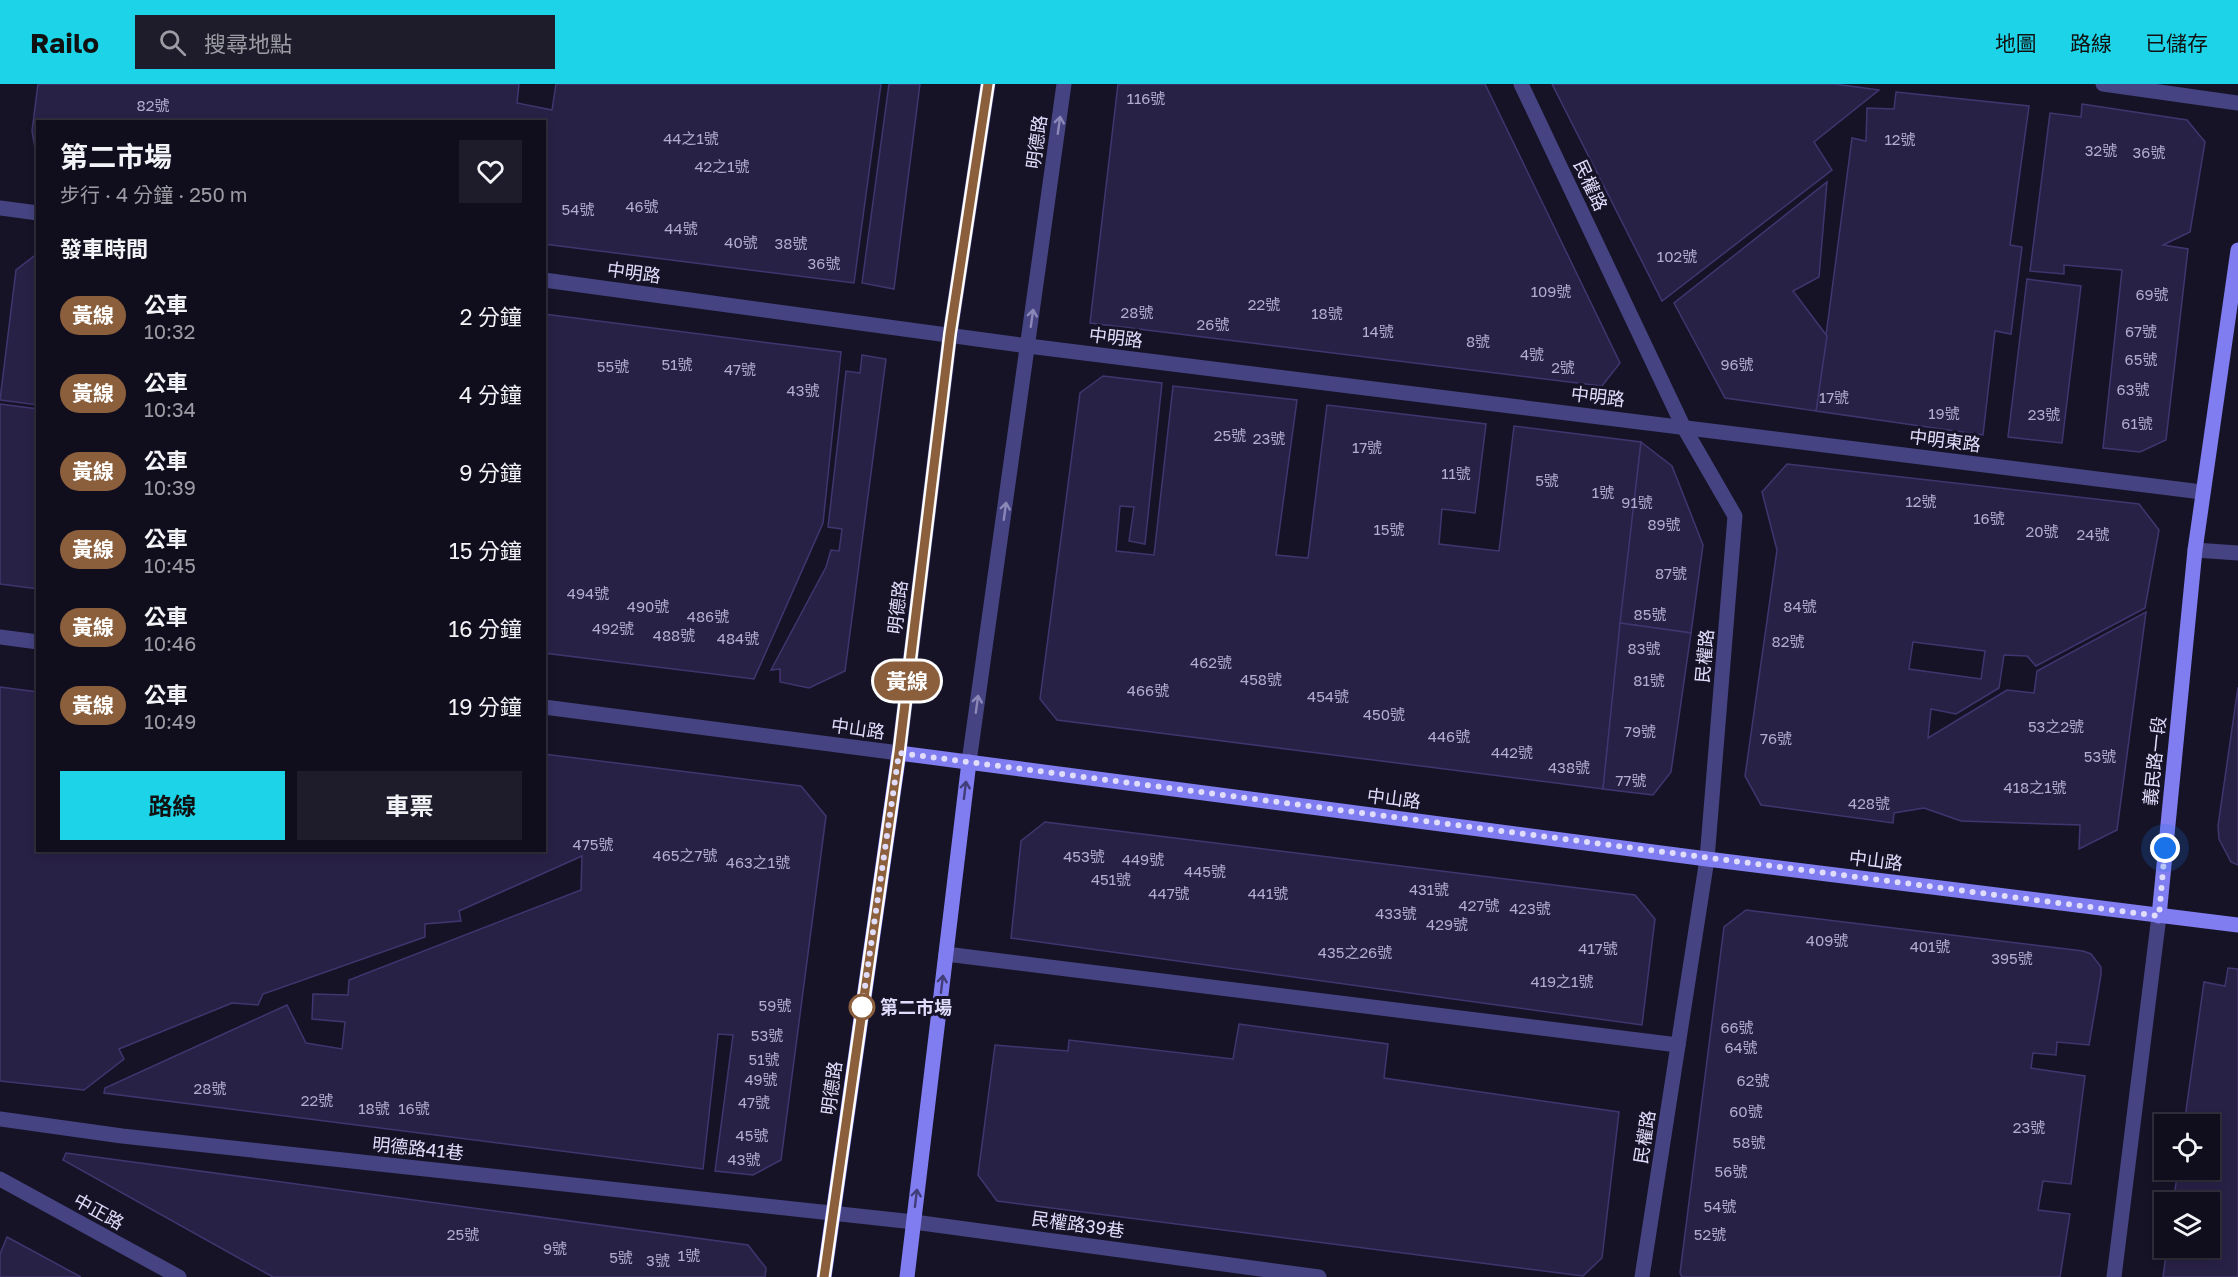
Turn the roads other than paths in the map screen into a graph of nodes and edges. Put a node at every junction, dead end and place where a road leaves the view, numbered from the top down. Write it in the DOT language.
graph roads {
  1 [pos="988,84"];
  2 [pos="1064,84"];
  3 [pos="1521,84"];
  4 [pos="2103,84"];
  5 [pos="2238,103"];
  6 [pos="0,208"];
  7 [pos="36,213"];
  8 [pos="2238,250"];
  9 [pos="546,280"];
  10 [pos="950,334"];
  11 [pos="1028,346"];
  12 [pos="1683,426"];
  13 [pos="2202,492"];
  14 [pos="2195,550"];
  15 [pos="2238,553"];
  16 [pos="0,637"];
  17 [pos="36,642"];
  18 [pos="546,707"];
  19 [pos="899,753"];
  20 [pos="969,762"];
  21 [pos="1707,859"];
  22 [pos="2159,916"];
  23 [pos="2238,925"];
  24 [pos="946,954"];
  25 [pos="1678,1045"];
  26 [pos="0,1119"];
  27 [pos="0,1179"];
  28 [pos="832,1213"];
  29 [pos="914,1222"];
  30 [pos="179,1277"];
  31 [pos="824,1277"];
  32 [pos="907,1277"];
  33 [pos="1319,1277"];
  34 [pos="1642,1277"];
  35 [pos="2114,1277"];
  1 -- 10 [label="street, 明德路"];
  11 -- 2 [label="street, 明德路, one-way"];
  3 -- 12 [label="street, 民權路"];
  4 -- 5 [label="street"];
  6 -- 7 [label="street"];
  8 -- 13 [label="main road, 義民路一段"];
  9 -- 10 [label="street, 中明路"];
  10 -- 11 [label="street, 中明路"];
  10 -- 19 [label="street, 明德路"];
  11 -- 12 [label="street, 中明路"];
  20 -- 11 [label="street, 明德路, one-way"];
  12 -- 13 [label="street, 中明東路"];
  12 -- 21 [label="street, 民權路"];
  13 -- 14 [label="main road, 義民路一段"];
  14 -- 15 [label="street"];
  14 -- 22 [label="main road, 義民路一段"];
  16 -- 17 [label="street"];
  18 -- 19 [label="street, 中山路"];
  19 -- 20 [label="main road, 中山路"];
  19 -- 28 [label="main road, 明德路"];
  20 -- 21 [label="main road, 中山路"];
  24 -- 20 [label="main road, 明德路, one-way"];
  21 -- 22 [label="main road, 中山路"];
  21 -- 25 [label="street, 民權路"];
  22 -- 23 [label="main road, 中山路"];
  22 -- 35 [label="street, 義民路一段"];
  24 -- 25 [label="street"];
  29 -- 24 [label="main road, 明德路, one-way"];
  25 -- 34 [label="street, 民權路"];
  26 -- 28 [label="street, 明德路41巷"];
  27 -- 30 [label="street, 中正路"];
  28 -- 29 [label="street, 民權路39巷"];
  28 -- 31 [label="main road, 明德路"];
  29 -- 32 [label="main road, 明德路"];
  29 -- 33 [label="street, 民權路39巷"];
}
